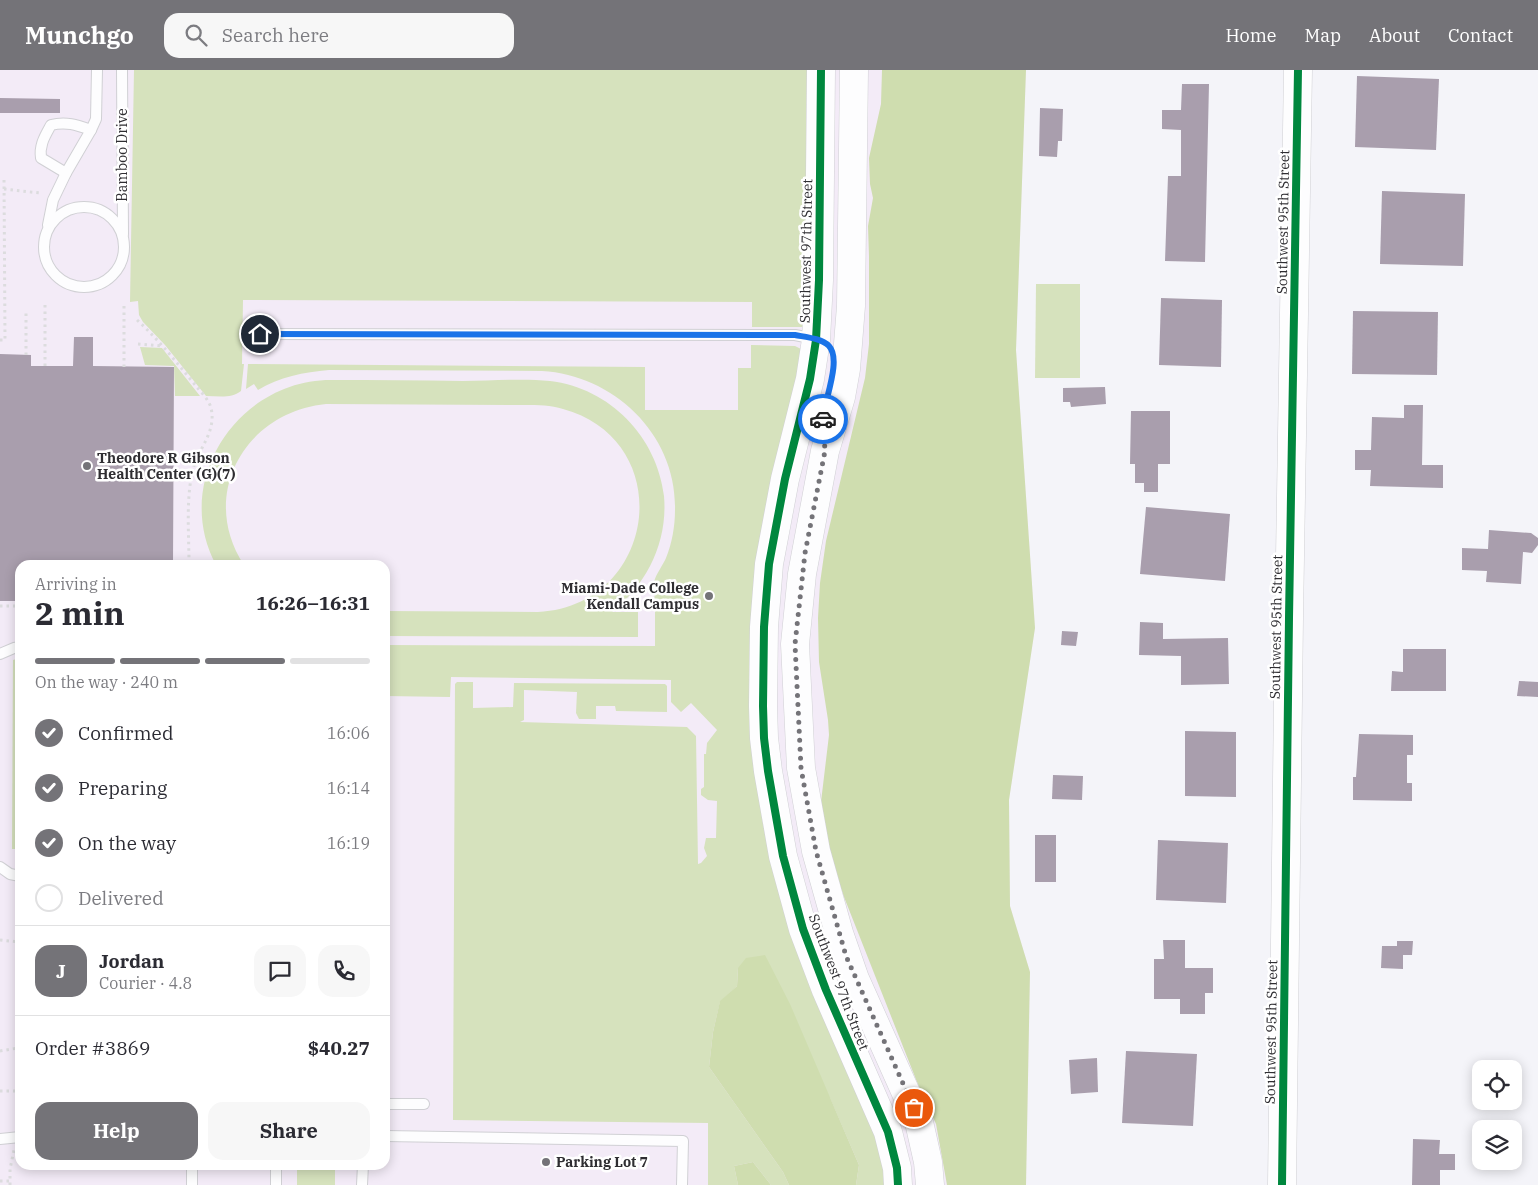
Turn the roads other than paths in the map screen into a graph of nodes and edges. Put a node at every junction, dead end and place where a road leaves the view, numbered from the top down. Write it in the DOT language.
graph roads {
  1 [pos="98,70"];
  2 [pos="122,70"];
  3 [pos="821,70"];
  4 [pos="854,70"];
  5 [pos="1298,70"];
  6 [pos="91,130"];
  7 [pos="66,173"];
  8 [pos="47,231"];
  9 [pos="123,240"];
  10 [pos="260,334"];
  11 [pos="816,340"];
  12 [pos="825,451"];
  13 [pos="15,648"];
  14 [pos="0,654"];
  15 [pos="0,867"];
  16 [pos="786,867"];
  17 [pos="15,875"];
  18 [pos="839,933"];
  19 [pos="390,1104"];
  20 [pos="424,1104"];
  21 [pos="390,1136"];
  22 [pos="0,1139"];
  23 [pos="15,1141"];
  24 [pos="192,1170"];
  25 [pos="276,1170"];
  26 [pos="363,1170"];
  27 [pos="192,1185"];
  28 [pos="276,1185"];
  29 [pos="362,1185"];
  30 [pos="682,1185"];
  31 [pos="898,1185"];
  32 [pos="930,1185"];
  33 [pos="1282,1185"];
  1 -- 6 [label="lane, Bamboo Drive"];
  2 -- 9 [label="lane, Bamboo Drive"];
  3 -- 11 [label="street, Southwest 97th Street"];
  4 -- 12 [label="street, Southwest 97th Street"];
  5 -- 33 [label="street, Southwest 95th Street"];
  6 -- 7 [label="lane, Bamboo Drive"];
  6 -- 7 [label="lane"];
  7 -- 8 [label="lane, Bamboo Drive"];
  8 -- 9 [label="lane, Bamboo Drive"];
  8 -- 9 [label="lane, Bamboo Drive"];
  10 -- 11 [label="lane"];
  11 -- 12 [label="street"];
  11 -- 16 [label="street, Southwest 97th Street"];
  12 -- 18 [label="street, Southwest 97th Street"];
  13 -- 14 [label="lane"];
  15 -- 17 [label="lane"];
  16 -- 18 [label="street"];
  16 -- 31 [label="street, Southwest 97th Street"];
  18 -- 32 [label="street, Southwest 97th Street"];
  19 -- 20 [label="lane"];
  21 -- 30 [label="lane"];
  22 -- 23 [label="lane"];
  24 -- 27 [label="lane"];
  25 -- 28 [label="lane"];
  26 -- 29 [label="lane"];
}
